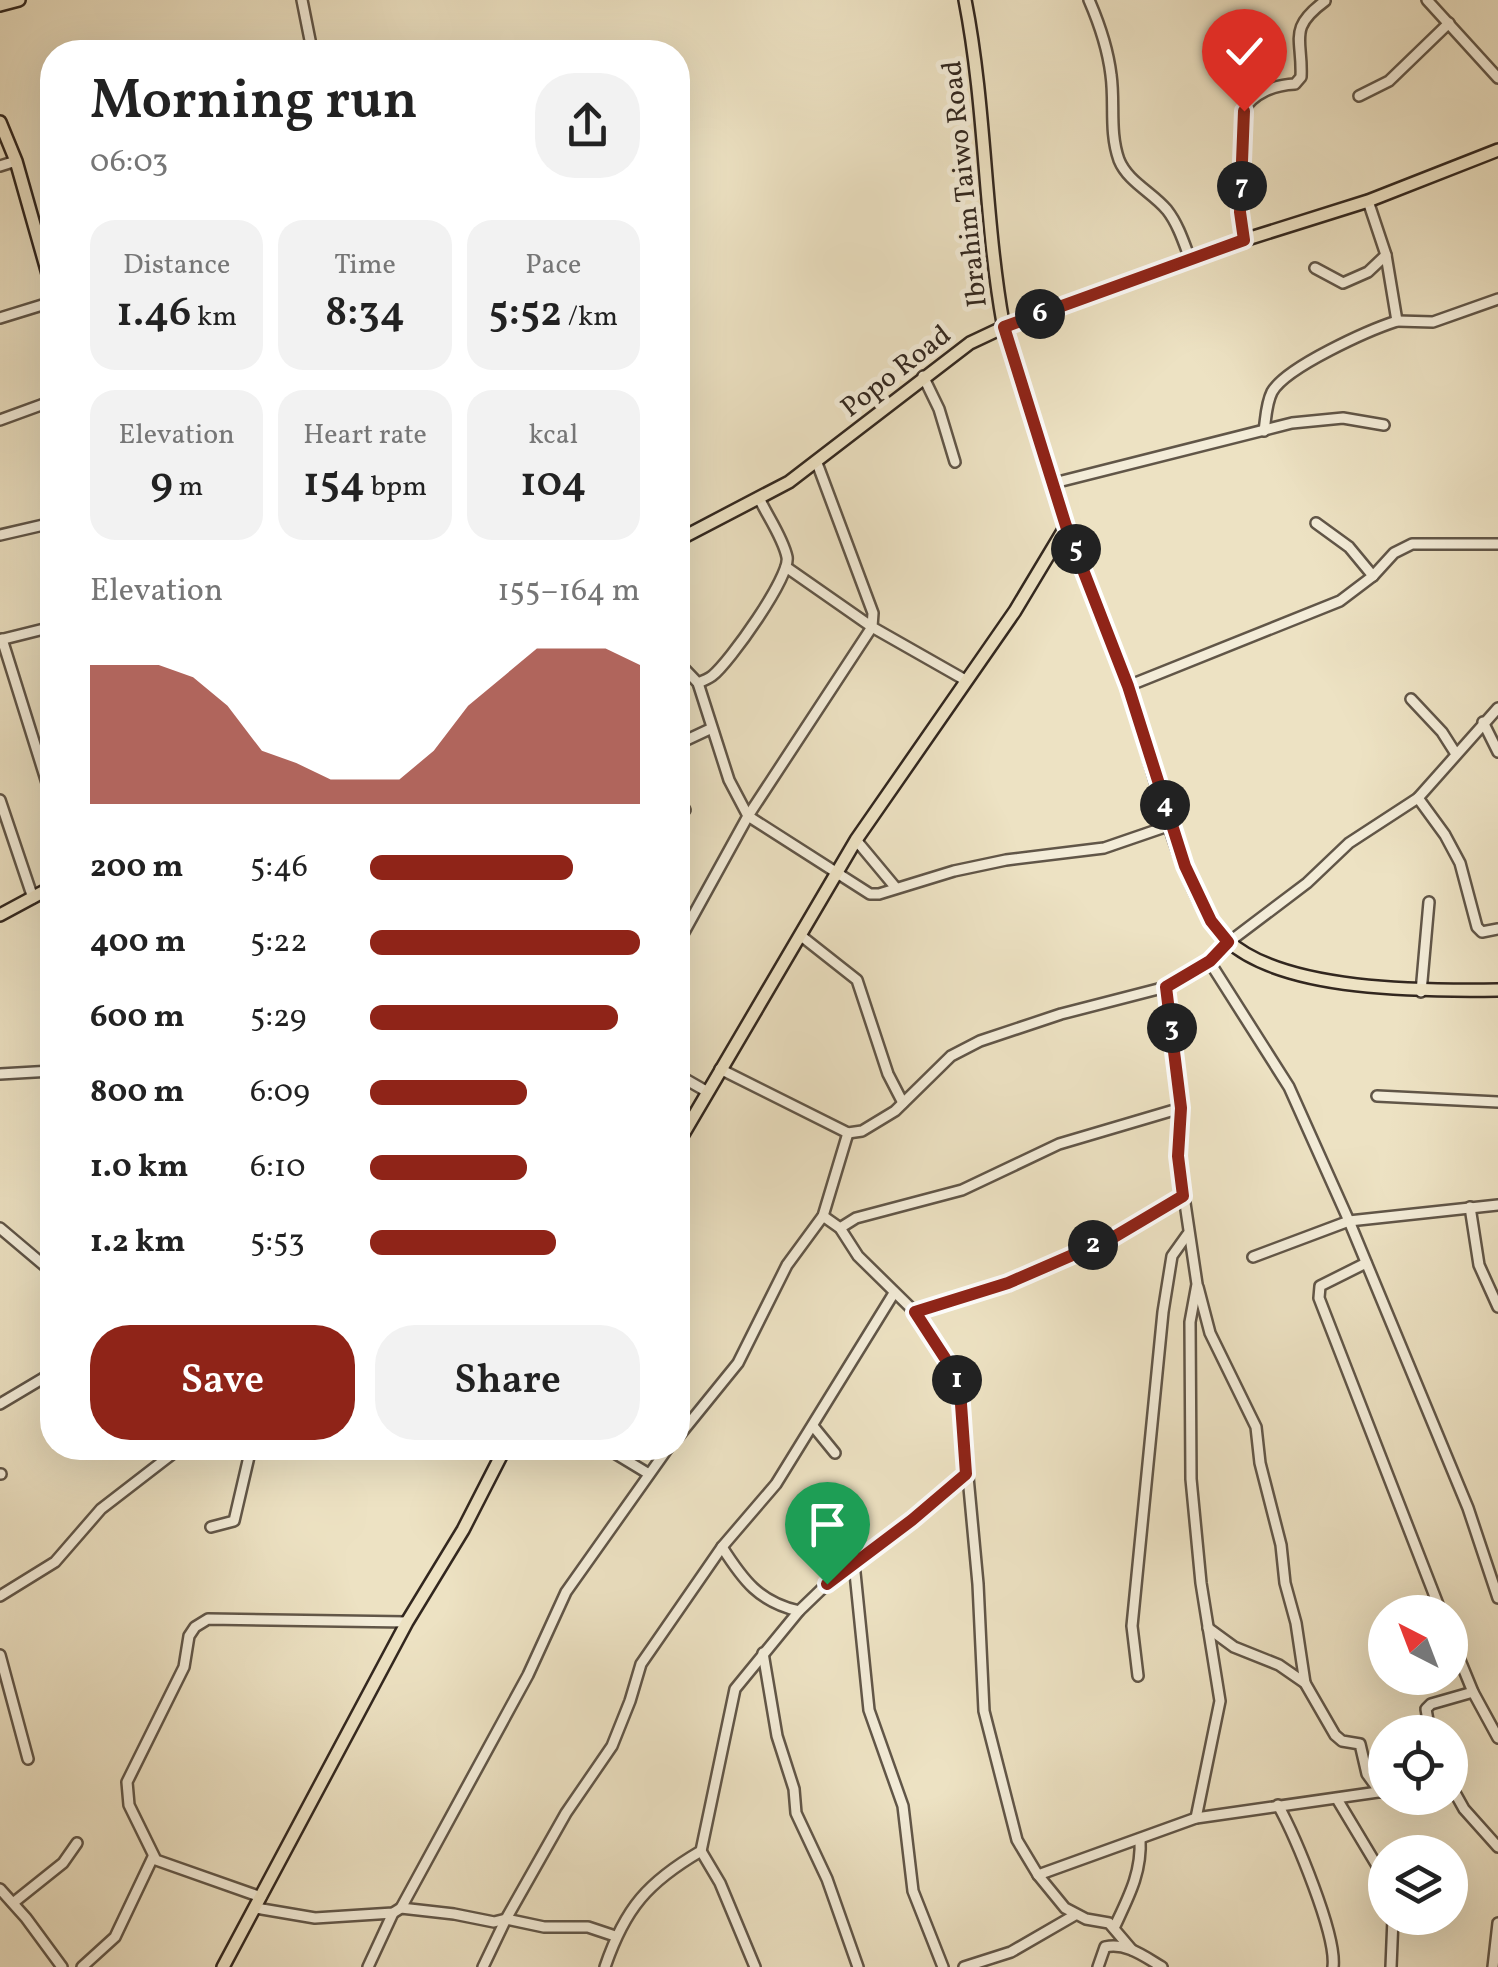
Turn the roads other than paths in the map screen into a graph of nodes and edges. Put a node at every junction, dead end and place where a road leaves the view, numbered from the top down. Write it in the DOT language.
graph roads {
  1 [pos="19,0"];
  2 [pos="302,0"];
  3 [pos="965,0"];
  4 [pos="1089,0"];
  5 [pos="1427,0"];
  6 [pos="1325,1"];
  7 [pos="0,4"];
  8 [pos="1449,22"];
  9 [pos="310,40"];
  10 [pos="1498,78"];
  11 [pos="1359,96"];
  12 [pos="0,122"];
  13 [pos="1498,150"];
  14 [pos="16,161"];
  15 [pos="0,166"];
  16 [pos="1368,201"];
  17 [pos="40,226"];
  18 [pos="1244,240"];
  19 [pos="1386,256"];
  20 [pos="1190,260"];
  21 [pos="1315,268"];
  22 [pos="1498,299"];
  23 [pos="40,306"];
  24 [pos="0,318"];
  25 [pos="1397,321"];
  26 [pos="1004,327"];
  27 [pos="924,376"];
  28 [pos="40,405"];
  29 [pos="0,420"];
  30 [pos="1384,425"];
  31 [pos="1264,431"];
  32 [pos="955,462"];
  33 [pos="817,463"];
  34 [pos="1054,483"];
  35 [pos="760,500"];
  36 [pos="1316,523"];
  37 [pos="40,526"];
  38 [pos="1066,526"];
  39 [pos="690,534"];
  40 [pos="0,535"];
  41 [pos="1498,544"];
  42 [pos="786,568"];
  43 [pos="1373,576"];
  44 [pos="872,627"];
  45 [pos="40,630"];
  46 [pos="1,640"];
  47 [pos="690,675"];
  48 [pos="967,680"];
  49 [pos="698,683"];
  50 [pos="1128,686"];
  51 [pos="1411,699"];
  52 [pos="1498,708"];
  53 [pos="1483,722"];
  54 [pos="710,728"];
  55 [pos="690,738"];
  56 [pos="1498,752"];
  57 [pos="1456,754"];
  58 [pos="40,762"];
  59 [pos="1418,798"];
  60 [pos="0,800"];
  61 [pos="748,816"];
  62 [pos="1171,825"];
  63 [pos="856,840"];
  64 [pos="837,870"];
  65 [pos="896,888"];
  66 [pos="40,894"];
  67 [pos="33,898"];
  68 [pos="1429,902"];
  69 [pos="0,915"];
  70 [pos="690,920"];
  71 [pos="1498,929"];
  72 [pos="800,934"];
  73 [pos="1228,942"];
  74 [pos="1210,961"];
  75 [pos="1166,987"];
  76 [pos="1498,990"];
  77 [pos="1420,992"];
  78 [pos="720,1070"];
  79 [pos="40,1071"];
  80 [pos="0,1074"];
  81 [pos="690,1082"];
  82 [pos="706,1092"];
  83 [pos="1377,1096"];
  84 [pos="1498,1102"];
  85 [pos="903,1103"];
  86 [pos="1181,1108"];
  87 [pos="690,1121"];
  88 [pos="848,1133"];
  89 [pos="1183,1196"];
  90 [pos="1498,1206"];
  91 [pos="1470,1207"];
  92 [pos="823,1216"];
  93 [pos="1349,1221"];
  94 [pos="0,1228"];
  95 [pos="840,1228"];
  96 [pos="1187,1235"];
  97 [pos="1252,1258"];
  98 [pos="40,1262"];
  99 [pos="1366,1263"];
  100 [pos="1197,1284"];
  101 [pos="894,1294"];
  102 [pos="1498,1307"];
  103 [pos="915,1312"];
  104 [pos="40,1380"];
  105 [pos="0,1404"];
  106 [pos="690,1421"];
  107 [pos="813,1426"];
  108 [pos="835,1452"];
  109 [pos="164,1460"];
  110 [pos="248,1460"];
  111 [pos="498,1460"];
  112 [pos="626,1460"];
  113 [pos="660,1460"];
  114 [pos="650,1474"];
  115 [pos="966,1474"];
  116 [pos="211,1528"];
  117 [pos="722,1547"];
  118 [pos="854,1563"];
  119 [pos="1497,1591"];
  120 [pos="1434,1595"];
  121 [pos="0,1596"];
  122 [pos="799,1612"];
  123 [pos="407,1622"];
  124 [pos="1208,1628"];
  125 [pos="763,1653"];
  126 [pos="0,1654"];
  127 [pos="1138,1676"];
  128 [pos="1468,1682"];
  129 [pos="1304,1683"];
  130 [pos="12,1691"];
  131 [pos="1472,1692"];
  132 [pos="0,1695"];
  133 [pos="1427,1715"];
  134 [pos="1498,1738"];
  135 [pos="28,1759"];
  136 [pos="1368,1774"];
  137 [pos="1368,1794"];
  138 [pos="1336,1799"];
  139 [pos="1278,1804"];
  140 [pos="1468,1813"];
  141 [pos="1196,1818"];
  142 [pos="1140,1839"];
  143 [pos="77,1843"];
  144 [pos="1498,1847"];
  145 [pos="701,1851"];
  146 [pos="1368,1851"];
  147 [pos="152,1857"];
  148 [pos="1038,1875"];
  149 [pos="0,1889"];
  150 [pos="258,1902"];
  151 [pos="12,1903"];
  152 [pos="397,1910"];
  153 [pos="1075,1915"];
  154 [pos="506,1919"];
  155 [pos="1498,1924"];
  156 [pos="1114,1928"];
  157 [pos="1392,1935"];
  158 [pos="615,1936"];
  159 [pos="1132,1950"];
  160 [pos="62,1967"];
  161 [pos="82,1967"];
  162 [pos="223,1967"];
  163 [pos="368,1967"];
  164 [pos="483,1967"];
  165 [pos="605,1967"];
  166 [pos="755,1967"];
  167 [pos="858,1967"];
  168 [pos="943,1967"];
  169 [pos="964,1967"];
  170 [pos="1098,1967"];
  171 [pos="1162,1967"];
  172 [pos="1333,1967"];
  173 [pos="1391,1967"];
  174 [pos="1493,1967"];
  1 -- 7 [label="main road"];
  2 -- 9 [label="street"];
  3 -- 26 [label="main road, Ibrahim Taiwo Road"];
  4 -- 20 [label="street"];
  5 -- 8 [label="street"];
  6 -- 18 [label="street"];
  8 -- 10 [label="street"];
  8 -- 11 [label="street"];
  12 -- 14 [label="main road"];
  13 -- 16 [label="main road, Popo Road"];
  14 -- 15 [label="street"];
  14 -- 17 [label="main road"];
  16 -- 18 [label="main road, Popo Road"];
  16 -- 19 [label="street"];
  18 -- 20 [label="main road, Popo Road"];
  19 -- 21 [label="street"];
  19 -- 25 [label="street"];
  20 -- 26 [label="main road, Popo Road"];
  22 -- 25 [label="street"];
  23 -- 24 [label="street"];
  25 -- 31 [label="street"];
  26 -- 27 [label="main road, Popo Road"];
  26 -- 34 [label="main road, Ibrahim Taiwo Road"];
  27 -- 32 [label="street"];
  27 -- 33 [label="main road, Popo Road"];
  28 -- 29 [label="street"];
  30 -- 31 [label="street"];
  31 -- 34 [label="street"];
  33 -- 35 [label="main road, Popo Road"];
  33 -- 44 [label="street"];
  34 -- 38 [label="main road, Ibrahim Taiwo Road"];
  35 -- 39 [label="main road, Popo Road"];
  35 -- 42 [label="street"];
  36 -- 43 [label="street"];
  37 -- 40 [label="street"];
  38 -- 48 [label="main road"];
  38 -- 50 [label="main road, Ibrahim Taiwo Road"];
  41 -- 43 [label="street"];
  42 -- 44 [label="street"];
  42 -- 49 [label="street"];
  43 -- 50 [label="street"];
  44 -- 48 [label="street"];
  44 -- 61 [label="street"];
  45 -- 46 [label="street"];
  46 -- 58 [label="street"];
  47 -- 49 [label="street"];
  48 -- 63 [label="main road"];
  49 -- 54 [label="street"];
  50 -- 62 [label="main road, Ibrahim Taiwo Road"];
  51 -- 57 [label="street"];
  52 -- 53 [label="street"];
  53 -- 56 [label="street"];
  53 -- 57 [label="street"];
  54 -- 55 [label="street"];
  54 -- 61 [label="street"];
  57 -- 59 [label="street"];
  59 -- 71 [label="street"];
  59 -- 73 [label="street"];
  60 -- 67 [label="street"];
  61 -- 64 [label="street"];
  61 -- 70 [label="street"];
  62 -- 65 [label="street"];
  62 -- 73 [label="main road, Ibrahim Taiwo Road"];
  63 -- 64 [label="main road"];
  63 -- 65 [label="street"];
  64 -- 65 [label="street"];
  64 -- 72 [label="main road"];
  66 -- 67 [label="main road"];
  67 -- 69 [label="main road"];
  68 -- 77 [label="street"];
  72 -- 78 [label="main road"];
  72 -- 85 [label="street"];
  73 -- 74 [label="street"];
  73 -- 77 [label="main road"];
  74 -- 75 [label="street"];
  74 -- 93 [label="street"];
  75 -- 85 [label="street"];
  75 -- 86 [label="street"];
  76 -- 77 [label="main road"];
  78 -- 82 [label="main road"];
  78 -- 88 [label="street"];
  79 -- 80 [label="street"];
  81 -- 82 [label="street"];
  82 -- 87 [label="main road"];
  83 -- 84 [label="street"];
  85 -- 88 [label="street"];
  86 -- 89 [label="street"];
  86 -- 95 [label="street"];
  88 -- 92 [label="street"];
  89 -- 96 [label="street"];
  89 -- 103 [label="street"];
  90 -- 91 [label="street"];
  91 -- 93 [label="street"];
  91 -- 102 [label="street"];
  92 -- 95 [label="street"];
  92 -- 106 [label="street"];
  93 -- 97 [label="street"];
  93 -- 99 [label="street"];
  94 -- 98 [label="street"];
  95 -- 101 [label="street"];
  96 -- 100 [label="street"];
  96 -- 127 [label="street"];
  99 -- 119 [label="street"];
  99 -- 120 [label="street"];
  100 -- 124 [label="street"];
  100 -- 129 [label="street"];
  101 -- 103 [label="street"];
  101 -- 107 [label="street"];
  103 -- 115 [label="street"];
  104 -- 105 [label="street"];
  107 -- 108 [label="street"];
  107 -- 117 [label="street"];
  109 -- 121 [label="street"];
  110 -- 116 [label="street"];
  111 -- 123 [label="main road"];
  112 -- 114 [label="street"];
  113 -- 114 [label="street"];
  114 -- 152 [label="street"];
  115 -- 118 [label="street"];
  115 -- 148 [label="street"];
  117 -- 122 [label="street"];
  117 -- 154 [label="street"];
  118 -- 122 [label="street"];
  118 -- 168 [label="street"];
  122 -- 125 [label="street"];
  123 -- 147 [label="street"];
  123 -- 150 [label="main road"];
  124 -- 129 [label="street"];
  124 -- 141 [label="street"];
  125 -- 145 [label="street"];
  125 -- 167 [label="street"];
  126 -- 130 [label="street"];
  128 -- 131 [label="street"];
  129 -- 136 [label="street"];
  130 -- 132 [label="street"];
  130 -- 135 [label="street"];
  131 -- 133 [label="street"];
  131 -- 134 [label="street"];
  137 -- 138 [label="street"];
  138 -- 139 [label="street"];
  138 -- 146 [label="street"];
  139 -- 141 [label="street"];
  139 -- 172 [label="street"];
  140 -- 144 [label="street"];
  141 -- 142 [label="street"];
  142 -- 148 [label="street"];
  142 -- 156 [label="street"];
  143 -- 151 [label="street"];
  145 -- 158 [label="street"];
  145 -- 166 [label="street"];
  147 -- 150 [label="street"];
  147 -- 161 [label="street"];
  148 -- 153 [label="street"];
  149 -- 151 [label="street"];
  150 -- 152 [label="street"];
  150 -- 162 [label="main road"];
  151 -- 160 [label="street"];
  152 -- 154 [label="street"];
  152 -- 163 [label="street"];
  153 -- 156 [label="street"];
  153 -- 169 [label="street"];
  154 -- 158 [label="street"];
  154 -- 164 [label="street"];
  155 -- 174 [label="street"];
  156 -- 159 [label="street"];
  157 -- 173 [label="street"];
  158 -- 165 [label="street"];
  159 -- 170 [label="street"];
  159 -- 171 [label="street"];
}
